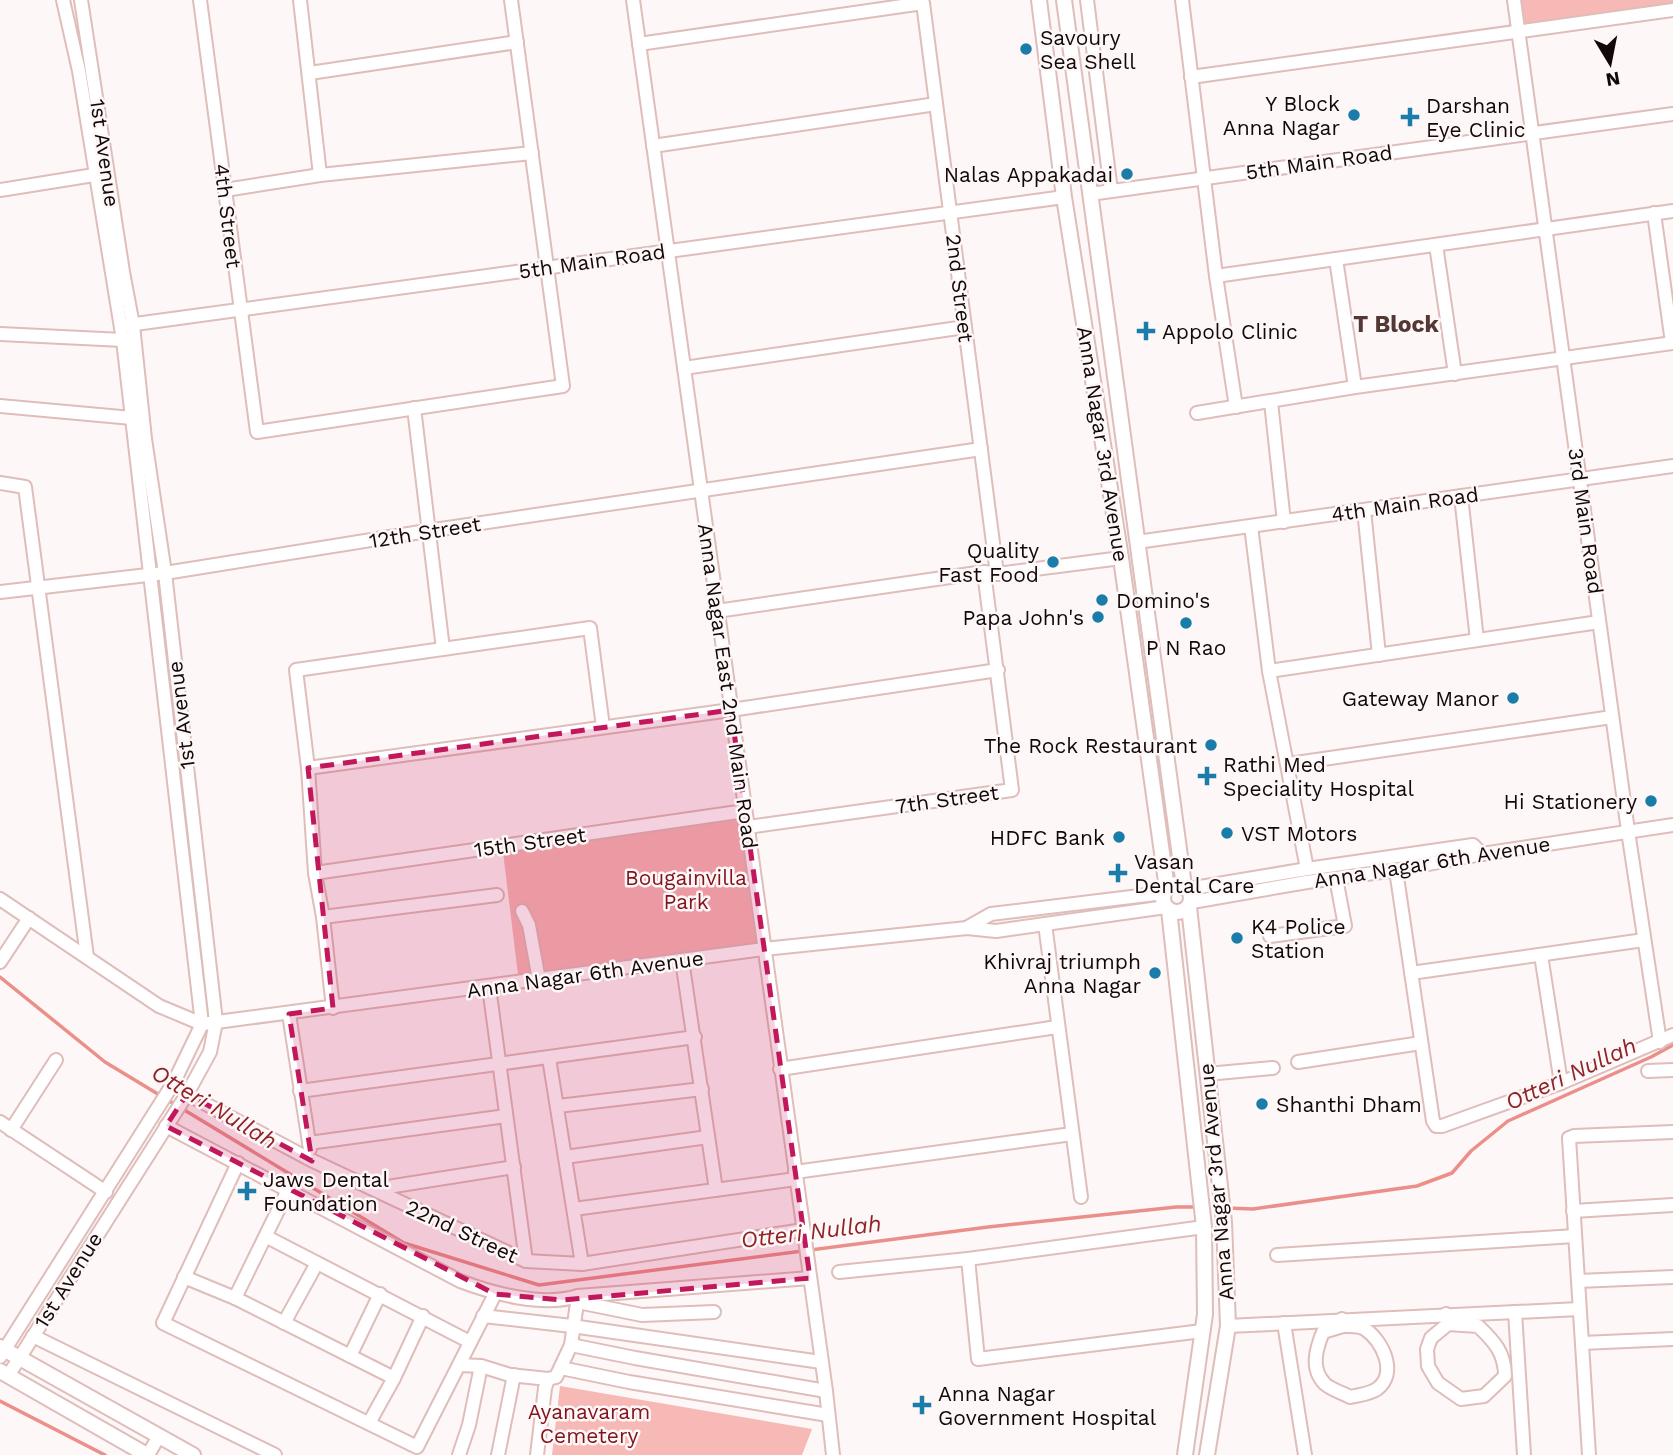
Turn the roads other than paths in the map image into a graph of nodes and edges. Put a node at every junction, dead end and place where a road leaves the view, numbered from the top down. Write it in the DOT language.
graph roads {
  1 [pos="63,0"];
  2 [pos="81,0"];
  3 [pos="200,0"];
  4 [pos="300,0"];
  5 [pos="511,0"];
  6 [pos="633,0"];
  7 [pos="1039,0"];
  8 [pos="1064,0"];
  9 [pos="1087,0"];
  10 [pos="1182,0"];
  11 [pos="1514,0"];
  12 [pos="1673,10"];
  13 [pos="1518,31"];
  14 [pos="517,42"];
  15 [pos="639,44"];
  16 [pos="310,73"];
  17 [pos="1191,77"];
  18 [pos="936,104"];
  19 [pos="1673,114"];
  20 [pos="1532,133"];
  21 [pos="653,145"];
  22 [pos="532,153"];
  23 [pos="94,175"];
  24 [pos="320,175"];
  25 [pos="1204,178"];
  26 [pos="0,190"];
  27 [pos="225,190"];
  28 [pos="1111,191"];
  29 [pos="1090,194"];
  30 [pos="1065,197"];
  31 [pos="1673,211"];
  32 [pos="950,212"];
  33 [pos="1654,213"];
  34 [pos="1545,229"];
  35 [pos="1436,244"];
  36 [pos="668,250"];
  37 [pos="1336,259"];
  38 [pos="547,267"];
  39 [pos="1216,276"];
  40 [pos="240,309"];
  41 [pos="127,326"];
  42 [pos="965,327"];
  43 [pos="0,334"];
  44 [pos="123,340"];
  45 [pos="1673,343"];
  46 [pos="1565,358"];
  47 [pos="684,368"];
  48 [pos="1455,373"];
  49 [pos="1355,387"];
  50 [pos="1271,402"];
  51 [pos="0,406"];
  52 [pos="1236,407"];
  53 [pos="414,408"];
  54 [pos="1197,413"];
  55 [pos="132,418"];
  56 [pos="981,449"];
  57 [pos="1673,466"];
  58 [pos="1580,480"];
  59 [pos="0,483"];
  60 [pos="701,490"];
  61 [pos="1461,496"];
  62 [pos="1364,510"];
  63 [pos="1284,522"];
  64 [pos="1251,526"];
  65 [pos="427,531"];
  66 [pos="1137,542"];
  67 [pos="1121,558"];
  68 [pos="984,572"];
  69 [pos="164,573"];
  70 [pos="150,574"];
  71 [pos="997,574"];
  72 [pos="37,587"];
  73 [pos="0,592"];
  74 [pos="717,611"];
  75 [pos="1599,622"];
  76 [pos="1477,640"];
  77 [pos="443,649"];
  78 [pos="1379,655"];
  79 [pos="998,670"];
  80 [pos="1269,671"];
  81 [pos="731,710"];
  82 [pos="1612,717"];
  83 [pos="603,727"];
  84 [pos="1289,764"];
  85 [pos="308,768"];
  86 [pos="745,811"];
  87 [pos="1673,825"];
  88 [pos="748,827"];
  89 [pos="1628,831"];
  90 [pos="1482,854"];
  91 [pos="1307,869"];
  92 [pos="1396,870"];
  93 [pos="316,873"];
  94 [pos="1336,878"];
  95 [pos="497,895"];
  96 [pos="1188,896"];
  97 [pos="0,899"];
  98 [pos="1166,900"];
  99 [pos="522,911"];
  100 [pos="323,917"];
  101 [pos="29,918"];
  102 [pos="1045,925"];
  103 [pos="967,928"];
  104 [pos="1270,936"];
  105 [pos="1644,940"];
  106 [pos="764,949"];
  107 [pos="1541,956"];
  108 [pos="88,957"];
  109 [pos="2,959"];
  110 [pos="682,960"];
  111 [pos="1411,973"];
  112 [pos="539,980"];
  113 [pos="489,987"];
  114 [pos="333,1008"];
  115 [pos="289,1014"];
  116 [pos="216,1022"];
  117 [pos="202,1024"];
  118 [pos="1057,1027"];
  119 [pos="1673,1035"];
  120 [pos="695,1037"];
  121 [pos="1660,1042"];
  122 [pos="1421,1043"];
  123 [pos="550,1058"];
  124 [pos="56,1060"];
  125 [pos="1298,1062"];
  126 [pos="499,1065"];
  127 [pos="1273,1068"];
  128 [pos="780,1069"];
  129 [pos="1673,1070"];
  130 [pos="1648,1071"];
  131 [pos="1206,1074"];
  132 [pos="1561,1083"];
  133 [pos="702,1089"];
  134 [pos="300,1091"];
  135 [pos="181,1102"];
  136 [pos="558,1106"];
  137 [pos="506,1116"];
  138 [pos="6,1126"];
  139 [pos="166,1126"];
  140 [pos="1673,1132"];
  141 [pos="1072,1134"];
  142 [pos="708,1137"];
  143 [pos="309,1143"];
  144 [pos="565,1157"];
  145 [pos="311,1160"];
  146 [pos="238,1163"];
  147 [pos="513,1167"];
  148 [pos="795,1176"];
  149 [pos="375,1189"];
  150 [pos="288,1190"];
  151 [pos="716,1190"];
  152 [pos="106,1192"];
  153 [pos="1081,1197"];
  154 [pos="1673,1205"];
  155 [pos="573,1209"];
  156 [pos="1573,1211"];
  157 [pos="1202,1214"];
  158 [pos="803,1230"];
  159 [pos="1575,1236"];
  160 [pos="267,1237"];
  161 [pos="1277,1255"];
  162 [pos="968,1259"];
  163 [pos="526,1261"];
  164 [pos="317,1263"];
  165 [pos="582,1264"];
  166 [pos="839,1272"];
  167 [pos="1673,1277"];
  168 [pos="184,1278"];
  169 [pos="810,1279"];
  170 [pos="1577,1281"];
  171 [pos="380,1294"];
  172 [pos="495,1294"];
  173 [pos="235,1298"];
  174 [pos="578,1299"];
  175 [pos="1579,1309"];
  176 [pos="713,1311"];
  177 [pos="1516,1312"];
  178 [pos="423,1316"];
  179 [pos="483,1316"];
  180 [pos="1447,1319"];
  181 [pos="1342,1322"];
  182 [pos="284,1323"];
  183 [pos="1284,1323"];
  184 [pos="572,1326"];
  185 [pos="1228,1326"];
  186 [pos="1202,1331"];
  187 [pos="33,1336"];
  188 [pos="1673,1339"];
  189 [pos="470,1342"];
  190 [pos="1582,1343"];
  191 [pos="571,1345"];
  192 [pos="2,1351"];
  193 [pos="350,1356"];
  194 [pos="19,1358"];
  195 [pos="821,1362"];
  196 [pos="459,1365"];
  197 [pos="481,1366"];
  198 [pos="561,1368"];
  199 [pos="4,1373"];
  200 [pos="514,1375"];
  201 [pos="394,1378"];
  202 [pos="548,1379"];
  203 [pos="826,1391"];
  204 [pos="828,1415"];
  205 [pos="369,1423"];
  206 [pos="159,1436"];
  207 [pos="148,1455"];
  208 [pos="193,1455"];
  209 [pos="275,1455"];
  210 [pos="459,1455"];
  211 [pos="498,1455"];
  212 [pos="537,1455"];
  213 [pos="833,1455"];
  214 [pos="1185,1455"];
  215 [pos="1207,1455"];
  216 [pos="1305,1455"];
  217 [pos="1524,1455"];
  218 [pos="1589,1455"];
  1 -- 23 [label="street, 1st Avenue"];
  2 -- 41 [label="street, 1st Avenue"];
  3 -- 27 [label="street, 4th Street"];
  4 -- 16 [label="street"];
  5 -- 14 [label="street"];
  6 -- 15 [label="street, Anna Nagar East 2nd Main Road"];
  7 -- 30 [label="main road, Anna Nagar 3rd Avenue"];
  8 -- 29 [label="main road, Anna Nagar 3rd Avenue"];
  9 -- 28 [label="street"];
  10 -- 17 [label="street"];
  11 -- 13 [label="street, 3rd Main Road"];
  12 -- 13 [label="street"];
  13 -- 17 [label="street"];
  13 -- 20 [label="street, 3rd Main Road"];
  14 -- 16 [label="street"];
  14 -- 22 [label="street"];
  15 -- 18 [label="street, 2nd Street"];
  15 -- 21 [label="street, Anna Nagar East 2nd Main Road"];
  16 -- 24 [label="street"];
  17 -- 25 [label="street"];
  18 -- 21 [label="street"];
  18 -- 32 [label="street, 2nd Street"];
  19 -- 20 [label="street, 5th Main Road"];
  20 -- 25 [label="street, 5th Main Road"];
  20 -- 34 [label="street, 3rd Main Road"];
  21 -- 36 [label="street, Anna Nagar East 2nd Main Road"];
  22 -- 24 [label="street"];
  22 -- 38 [label="street"];
  23 -- 26 [label="street"];
  23 -- 41 [label="street, 1st Avenue"];
  24 -- 27 [label="street"];
  25 -- 28 [label="street, 5th Main Road"];
  25 -- 39 [label="street"];
  27 -- 40 [label="street, 4th Street"];
  28 -- 29 [label="street, 5th Main Road"];
  29 -- 66 [label="main road, Anna Nagar 3rd Avenue"];
  30 -- 32 [label="street, 5th Main Road"];
  30 -- 67 [label="main road, Anna Nagar 3rd Avenue"];
  31 -- 33 [label="street"];
  32 -- 36 [label="street, 5th Main Road"];
  32 -- 42 [label="street, 2nd Street"];
  33 -- 34 [label="street"];
  33 -- 45 [label="street"];
  34 -- 35 [label="street"];
  34 -- 46 [label="street, 3rd Main Road"];
  35 -- 37 [label="street"];
  35 -- 48 [label="street"];
  36 -- 38 [label="street, 5th Main Road"];
  36 -- 47 [label="street, Anna Nagar East 2nd Main Road"];
  37 -- 39 [label="street"];
  37 -- 49 [label="street"];
  38 -- 40 [label="street, 5th Main Road"];
  38 -- 53 [label="street"];
  39 -- 52 [label="street"];
  40 -- 41 [label="street, 5th Main Road"];
  40 -- 53 [label="street, 4th Street"];
  41 -- 44 [label="street, 1st Avenue"];
  41 -- 69 [label="street, 1st Avenue"];
  42 -- 47 [label="street"];
  42 -- 56 [label="street, 2nd Street"];
  43 -- 44 [label="street"];
  44 -- 55 [label="street, 1st Avenue"];
  45 -- 46 [label="street"];
  46 -- 48 [label="street"];
  46 -- 58 [label="street, 3rd Main Road"];
  47 -- 60 [label="street, Anna Nagar East 2nd Main Road"];
  48 -- 49 [label="street"];
  49 -- 50 [label="street"];
  50 -- 52 [label="street"];
  50 -- 63 [label="street"];
  51 -- 55 [label="street"];
  52 -- 54 [label="street"];
  53 -- 65 [label="street"];
  55 -- 70 [label="street, 1st Avenue"];
  56 -- 60 [label="street, 12th Street"];
  56 -- 71 [label="street, 2nd Street"];
  57 -- 58 [label="street, 4th Main Road"];
  58 -- 61 [label="street, 4th Main Road"];
  58 -- 75 [label="street, 3rd Main Road"];
  59 -- 72 [label="street"];
  60 -- 65 [label="street, 12th Street"];
  60 -- 74 [label="street, Anna Nagar East 2nd Main Road"];
  61 -- 62 [label="street, 4th Main Road"];
  61 -- 76 [label="street"];
  62 -- 63 [label="street, 4th Main Road"];
  62 -- 78 [label="street"];
  63 -- 64 [label="street, 4th Main Road"];
  64 -- 66 [label="street, 4th Main Road"];
  64 -- 80 [label="street"];
  65 -- 69 [label="street, 12th Street"];
  65 -- 77 [label="street"];
  66 -- 96 [label="main road, Anna Nagar 3rd Avenue"];
  67 -- 71 [label="street"];
  67 -- 98 [label="main road, Anna Nagar 3rd Avenue"];
  68 -- 71 [label="street"];
  68 -- 74 [label="street"];
  68 -- 79 [label="street, 7th Street"];
  69 -- 70 [label="street, 12th Street"];
  69 -- 116 [label="street, 1st Avenue"];
  70 -- 72 [label="street, 12th Street"];
  70 -- 117 [label="street, 1st Avenue"];
  72 -- 73 [label="street, 12th Street"];
  72 -- 108 [label="street"];
  74 -- 81 [label="street, Anna Nagar East 2nd Main Road"];
  75 -- 76 [label="street"];
  75 -- 82 [label="street, 3rd Main Road"];
  76 -- 78 [label="street"];
  77 -- 83 [label="street"];
  77 -- 85 [label="street"];
  78 -- 80 [label="street"];
  79 -- 81 [label="street"];
  79 -- 88 [label="street, 7th Street"];
  80 -- 84 [label="street"];
  81 -- 83 [label="street"];
  81 -- 86 [label="street, Anna Nagar East 2nd Main Road"];
  82 -- 84 [label="street"];
  82 -- 89 [label="street, 3rd Main Road"];
  83 -- 85 [label="street"];
  84 -- 91 [label="street"];
  85 -- 93 [label="street"];
  86 -- 88 [label="street, Anna Nagar East 2nd Main Road"];
  86 -- 93 [label="street, 15th Street"];
  87 -- 89 [label="street, Anna Nagar 6th Avenue"];
  88 -- 106 [label="street, Anna Nagar East 2nd Main Road"];
  89 -- 90 [label="street, Anna Nagar 6th Avenue"];
  89 -- 105 [label="street, 3rd Main Road"];
  90 -- 91 [label="street"];
  90 -- 92 [label="street, Anna Nagar 6th Avenue"];
  91 -- 96 [label="street"];
  92 -- 94 [label="street, Anna Nagar 6th Avenue"];
  92 -- 111 [label="street"];
  93 -- 100 [label="street"];
  94 -- 96 [label="street, Anna Nagar 6th Avenue"];
  94 -- 104 [label="street"];
  95 -- 100 [label="street"];
  96 -- 98 [label="main road"];
  96 -- 98 [label="main road"];
  96 -- 131 [label="main road, Anna Nagar 3rd Avenue"];
  97 -- 101 [label="street"];
  98 -- 102 [label="street, Anna Nagar 6th Avenue"];
  98 -- 103 [label="street, Anna Nagar 6th Avenue"];
  98 -- 157 [label="main road, Anna Nagar 3rd Avenue"];
  99 -- 112 [label="street"];
  100 -- 114 [label="street"];
  101 -- 108 [label="street"];
  101 -- 109 [label="street"];
  102 -- 103 [label="street, Anna Nagar 6th Avenue"];
  102 -- 118 [label="street"];
  103 -- 106 [label="street, Anna Nagar 6th Avenue"];
  105 -- 107 [label="street"];
  105 -- 121 [label="street, 3rd Main Road"];
  106 -- 110 [label="street, Anna Nagar 6th Avenue"];
  106 -- 128 [label="street, Anna Nagar East 2nd Main Road"];
  107 -- 111 [label="street"];
  107 -- 132 [label="street"];
  108 -- 117 [label="street"];
  110 -- 112 [label="street, Anna Nagar 6th Avenue"];
  110 -- 120 [label="street"];
  111 -- 122 [label="street"];
  112 -- 113 [label="street, Anna Nagar 6th Avenue"];
  113 -- 114 [label="street, Anna Nagar 6th Avenue"];
  113 -- 126 [label="street"];
  114 -- 115 [label="street, Anna Nagar 6th Avenue"];
  115 -- 116 [label="street, Anna Nagar 6th Avenue"];
  115 -- 134 [label="street"];
  116 -- 117 [label="street, Anna Nagar 6th Avenue"];
  116 -- 135 [label="street, 1st Avenue"];
  117 -- 152 [label="street, 1st Avenue"];
  118 -- 128 [label="street"];
  118 -- 141 [label="street"];
  119 -- 121 [label="street"];
  120 -- 123 [label="street"];
  120 -- 133 [label="street"];
  121 -- 132 [label="street"];
  122 -- 125 [label="street"];
  122 -- 132 [label="street"];
  123 -- 126 [label="street"];
  123 -- 136 [label="street"];
  124 -- 138 [label="street"];
  126 -- 134 [label="street"];
  126 -- 137 [label="street"];
  127 -- 131 [label="street"];
  128 -- 148 [label="street, Anna Nagar East 2nd Main Road"];
  129 -- 130 [label="street"];
  131 -- 185 [label="main road, Anna Nagar 3rd Avenue"];
  133 -- 136 [label="street"];
  133 -- 142 [label="street"];
  134 -- 143 [label="street"];
  135 -- 139 [label="street, 1st Avenue"];
  135 -- 145 [label="street, 22nd Street"];
  136 -- 144 [label="street"];
  137 -- 143 [label="street"];
  137 -- 147 [label="street"];
  138 -- 152 [label="street"];
  139 -- 146 [label="street"];
  139 -- 187 [label="street, 1st Avenue"];
  140 -- 156 [label="street"];
  141 -- 148 [label="street"];
  141 -- 153 [label="street"];
  142 -- 144 [label="street"];
  142 -- 151 [label="street"];
  143 -- 145 [label="street"];
  144 -- 155 [label="street"];
  145 -- 149 [label="street, 22nd Street"];
  146 -- 150 [label="street"];
  146 -- 168 [label="street"];
  147 -- 149 [label="street"];
  147 -- 163 [label="street"];
  148 -- 151 [label="street"];
  148 -- 158 [label="street, Anna Nagar East 2nd Main Road"];
  149 -- 163 [label="street, 22nd Street"];
  150 -- 160 [label="street"];
  150 -- 172 [label="street"];
  151 -- 155 [label="street"];
  152 -- 192 [label="street, 1st Avenue"];
  154 -- 156 [label="street"];
  155 -- 165 [label="street"];
  156 -- 159 [label="street"];
  157 -- 162 [label="street"];
  157 -- 186 [label="main road, Anna Nagar 3rd Avenue"];
  158 -- 165 [label="street, 22nd Street"];
  158 -- 169 [label="street, Anna Nagar East 2nd Main Road"];
  159 -- 161 [label="street"];
  159 -- 170 [label="street"];
  160 -- 164 [label="street"];
  160 -- 173 [label="street"];
  162 -- 166 [label="street"];
  162 -- 186 [label="street"];
  163 -- 165 [label="street, 22nd Street"];
  164 -- 171 [label="street"];
  164 -- 182 [label="street"];
  167 -- 170 [label="street"];
  168 -- 173 [label="street"];
  168 -- 205 [label="street"];
  169 -- 174 [label="street"];
  169 -- 195 [label="street, Anna Nagar East 2nd Main Road"];
  170 -- 175 [label="street"];
  171 -- 178 [label="street"];
  171 -- 193 [label="street"];
  172 -- 174 [label="street"];
  172 -- 179 [label="street"];
  173 -- 182 [label="street"];
  174 -- 176 [label="street"];
  174 -- 184 [label="street"];
  175 -- 177 [label="street"];
  175 -- 190 [label="street"];
  177 -- 180 [label="street"];
  177 -- 217 [label="street"];
  178 -- 189 [label="street"];
  178 -- 201 [label="street"];
  179 -- 184 [label="street"];
  179 -- 189 [label="street"];
  180 -- 180 [label="street"];
  180 -- 181 [label="street"];
  181 -- 181 [label="street"];
  181 -- 183 [label="street"];
  182 -- 193 [label="street"];
  183 -- 185 [label="street"];
  183 -- 216 [label="street"];
  184 -- 191 [label="street"];
  184 -- 195 [label="street"];
  185 -- 215 [label="main road, Anna Nagar 3rd Avenue"];
  186 -- 214 [label="main road, Anna Nagar 3rd Avenue"];
  187 -- 194 [label="street, 1st Avenue"];
  187 -- 209 [label="street"];
  188 -- 190 [label="street"];
  189 -- 196 [label="street"];
  190 -- 218 [label="street"];
  191 -- 198 [label="street"];
  191 -- 203 [label="street"];
  192 -- 194 [label="main road"];
  193 -- 201 [label="street"];
  194 -- 199 [label="street, 1st Avenue"];
  194 -- 206 [label="main road"];
  195 -- 203 [label="street, Anna Nagar East 2nd Main Road"];
  196 -- 197 [label="street"];
  196 -- 205 [label="street"];
  197 -- 200 [label="street"];
  197 -- 210 [label="street"];
  198 -- 202 [label="street"];
  198 -- 204 [label="street"];
  199 -- 207 [label="main road"];
  200 -- 202 [label="street"];
  200 -- 211 [label="street"];
  201 -- 205 [label="street"];
  202 -- 212 [label="street"];
  203 -- 204 [label="street, Anna Nagar East 2nd Main Road"];
  204 -- 213 [label="street, Anna Nagar East 2nd Main Road"];
  206 -- 207 [label="street"];
  206 -- 208 [label="main road"];
}
